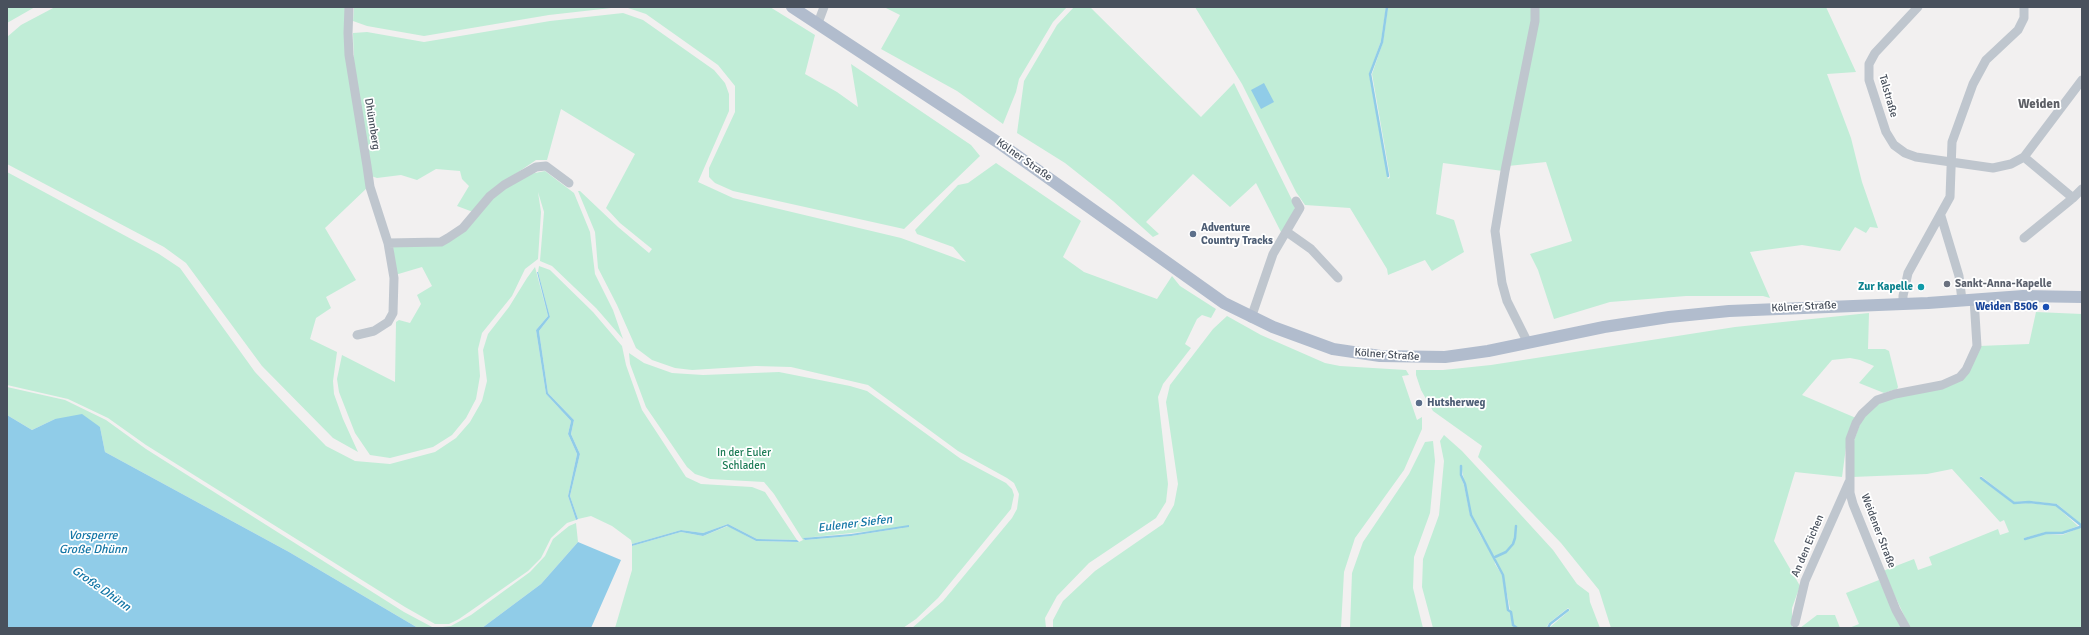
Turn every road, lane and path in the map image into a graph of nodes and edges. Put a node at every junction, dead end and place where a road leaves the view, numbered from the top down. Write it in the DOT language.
graph roads {
  1 [pos="349,7"];
  2 [pos="792,7"];
  3 [pos="824,7"];
  4 [pos="1535,7"];
  5 [pos="1918,7"];
  6 [pos="2024,7"];
  7 [pos="818,23"];
  8 [pos="2082,80"];
  9 [pos="2024,156"];
  10 [pos="1952,163"];
  11 [pos="570,183"];
  12 [pos="2082,189"];
  13 [pos="2073,198"];
  14 [pos="1296,201"];
  15 [pos="1941,216"];
  16 [pos="1287,232"];
  17 [pos="2024,238"];
  18 [pos="388,243"];
  19 [pos="1338,278"];
  20 [pos="2082,297"];
  21 [pos="1968,299"];
  22 [pos="1903,303"];
  23 [pos="1251,318"];
  24 [pos="357,335"];
  25 [pos="1528,343"];
  26 [pos="1850,481"];
  27 [pos="1795,622"];
  28 [pos="1906,628"];
  1 -- 18 [label="street, Dhünnberg"];
  2 -- 7 [label="main road, Kölner Straße"];
  3 -- 7 [label="street"];
  4 -- 25 [label="street"];
  5 -- 10 [label="street, Talstraße"];
  6 -- 10 [label="street"];
  7 -- 23 [label="main road, Kölner Straße"];
  8 -- 9 [label="street"];
  9 -- 10 [label="street, Talstraße"];
  9 -- 13 [label="street"];
  10 -- 15 [label="street"];
  11 -- 18 [label="street"];
  12 -- 13 [label="street"];
  13 -- 17 [label="street"];
  14 -- 16 [label="street"];
  15 -- 21 [label="street, Weidener Straße"];
  15 -- 22 [label="street"];
  16 -- 19 [label="street"];
  16 -- 23 [label="street"];
  18 -- 24 [label="street, Dhünnberg"];
  20 -- 21 [label="main road, Kölner Straße"];
  21 -- 22 [label="main road, Kölner Straße"];
  21 -- 26 [label="street, Weidener Straße"];
  22 -- 25 [label="main road, Kölner Straße"];
  23 -- 25 [label="main road, Kölner Straße"];
  26 -- 27 [label="street, An den Eichen"];
  26 -- 28 [label="street, Weidener Straße"];
}
